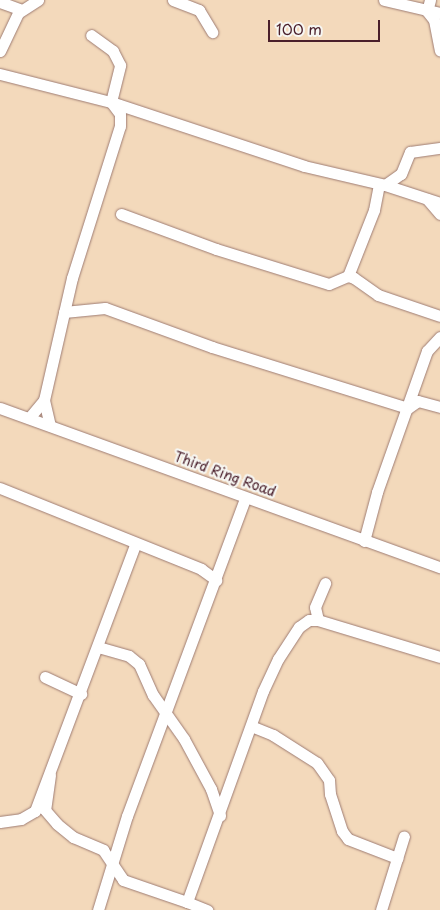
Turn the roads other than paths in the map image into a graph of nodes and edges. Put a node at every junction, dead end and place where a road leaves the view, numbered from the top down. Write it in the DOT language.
graph roads {
  1 [pos="38,0"];
  2 [pos="173,0"];
  3 [pos="384,0"];
  4 [pos="0,2"];
  5 [pos="429,6"];
  6 [pos="22,10"];
  7 [pos="440,13"];
  8 [pos="212,32"];
  9 [pos="91,35"];
  10 [pos="440,50"];
  11 [pos="0,51"];
  12 [pos="0,74"];
  13 [pos="111,102"];
  14 [pos="439,147"];
  15 [pos="382,185"];
  16 [pos="426,198"];
  17 [pos="440,203"];
  18 [pos="121,214"];
  19 [pos="440,214"];
  20 [pos="348,276"];
  21 [pos="64,312"];
  22 [pos="440,316"];
  23 [pos="440,336"];
  24 [pos="44,400"];
  25 [pos="440,407"];
  26 [pos="0,408"];
  27 [pos="408,408"];
  28 [pos="30,418"];
  29 [pos="50,425"];
  30 [pos="0,488"];
  31 [pos="245,498"];
  32 [pos="364,541"];
  33 [pos="135,544"];
  34 [pos="221,565"];
  35 [pos="440,567"];
  36 [pos="201,569"];
  37 [pos="216,580"];
  38 [pos="325,583"];
  39 [pos="318,620"];
  40 [pos="98,647"];
  41 [pos="440,657"];
  42 [pos="44,677"];
  43 [pos="81,694"];
  44 [pos="167,713"];
  45 [pos="251,726"];
  46 [pos="50,775"];
  47 [pos="211,789"];
  48 [pos="228,790"];
  49 [pos="220,815"];
  50 [pos="0,822"];
  51 [pos="404,836"];
  52 [pos="397,858"];
  53 [pos="112,866"];
  54 [pos="123,880"];
  55 [pos="105,888"];
  56 [pos="187,902"];
  57 [pos="98,910"];
  58 [pos="207,910"];
  59 [pos="381,910"];
  1 -- 6 [label="street"];
  2 -- 8 [label="street"];
  3 -- 5 [label="street"];
  4 -- 6 [label="street"];
  5 -- 7 [label="street"];
  5 -- 10 [label="street"];
  6 -- 11 [label="street"];
  9 -- 13 [label="street"];
  12 -- 13 [label="street"];
  13 -- 15 [label="street"];
  13 -- 21 [label="street"];
  14 -- 15 [label="street"];
  15 -- 16 [label="street"];
  15 -- 20 [label="street"];
  16 -- 17 [label="street"];
  16 -- 19 [label="street"];
  18 -- 20 [label="street"];
  20 -- 22 [label="street"];
  21 -- 24 [label="street"];
  21 -- 27 [label="street"];
  23 -- 27 [label="street"];
  24 -- 28 [label="street"];
  24 -- 29 [label="street"];
  25 -- 27 [label="street"];
  26 -- 28 [label="street, Third Ring Road"];
  27 -- 32 [label="street"];
  28 -- 29 [label="street, Third Ring Road"];
  29 -- 31 [label="street, Third Ring Road"];
  30 -- 33 [label="street"];
  31 -- 32 [label="street, Third Ring Road"];
  31 -- 34 [label="street"];
  32 -- 35 [label="street, Third Ring Road"];
  33 -- 36 [label="street"];
  33 -- 40 [label="street"];
  34 -- 36 [label="street"];
  34 -- 37 [label="street"];
  36 -- 37 [label="street"];
  37 -- 44 [label="street"];
  38 -- 39 [label="street"];
  39 -- 41 [label="street"];
  39 -- 45 [label="street"];
  40 -- 43 [label="street"];
  40 -- 44 [label="street"];
  42 -- 43 [label="street"];
  43 -- 46 [label="street"];
  44 -- 47 [label="street"];
  44 -- 53 [label="street"];
  45 -- 48 [label="street"];
  45 -- 52 [label="street"];
  46 -- 50 [label="street"];
  46 -- 53 [label="street"];
  47 -- 48 [label="street"];
  47 -- 49 [label="street"];
  48 -- 49 [label="street"];
  49 -- 56 [label="street"];
  51 -- 52 [label="street"];
  52 -- 59 [label="street"];
  53 -- 54 [label="street"];
  53 -- 55 [label="street"];
  54 -- 55 [label="street"];
  54 -- 56 [label="street"];
  55 -- 57 [label="street"];
  56 -- 58 [label="street"];
}
